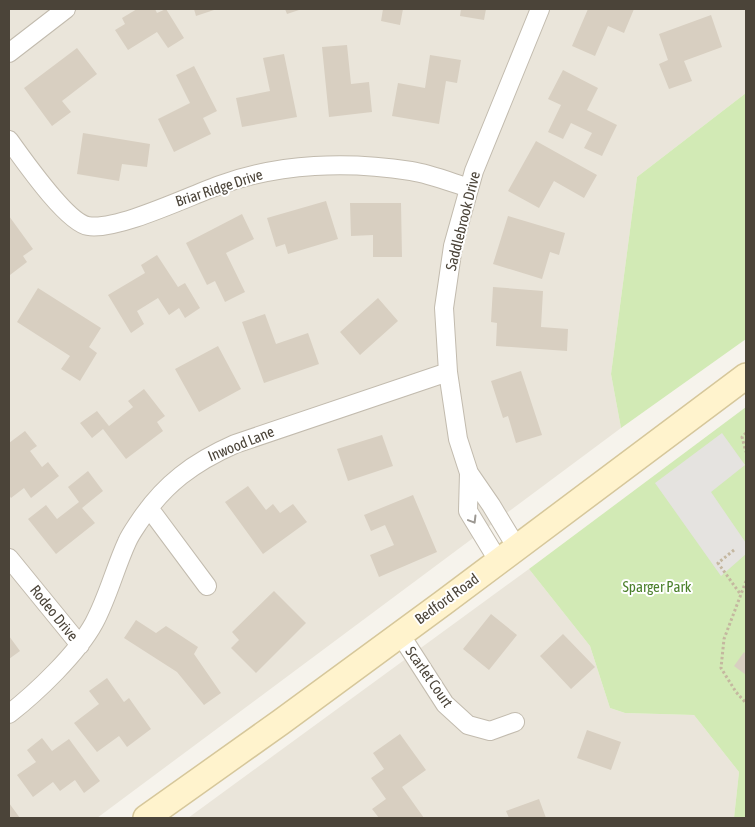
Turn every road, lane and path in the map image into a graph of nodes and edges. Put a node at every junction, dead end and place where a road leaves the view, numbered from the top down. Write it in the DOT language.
graph roads {
  1 [pos="66,9"];
  2 [pos="540,9"];
  3 [pos="9,53"];
  4 [pos="9,140"];
  5 [pos="469,188"];
  6 [pos="448,372"];
  7 [pos="746,376"];
  8 [pos="746,432"];
  9 [pos="746,452"];
  10 [pos="149,508"];
  11 [pos="734,550"];
  12 [pos="508,555"];
  13 [pos="9,558"];
  14 [pos="746,581"];
  15 [pos="207,586"];
  16 [pos="741,595"];
  17 [pos="400,634"];
  18 [pos="80,645"];
  19 [pos="746,703"];
  20 [pos="9,714"];
  21 [pos="515,722"];
  22 [pos="146,818"];
  1 -- 3 [label="street"];
  2 -- 5 [label="street, Saddlebrook Drive"];
  4 -- 5 [label="street, Briar Ridge Drive"];
  5 -- 6 [label="street, Saddlebrook Drive"];
  6 -- 10 [label="street, Inwood Lane"];
  6 -- 12 [label="street, Saddlebrook Drive"];
  7 -- 12 [label="street, Bedford Road"];
  8 -- 9 [label="path"];
  10 -- 15 [label="street"];
  10 -- 18 [label="street, Inwood Lane"];
  11 -- 16 [label="path"];
  12 -- 17 [label="street, Bedford Road"];
  13 -- 18 [label="street, Rodeo Drive"];
  14 -- 16 [label="path"];
  16 -- 19 [label="path"];
  17 -- 21 [label="street, Scarlet Court"];
  17 -- 22 [label="street, Bedford Road"];
  18 -- 20 [label="street, Inwood Lane"];
}
